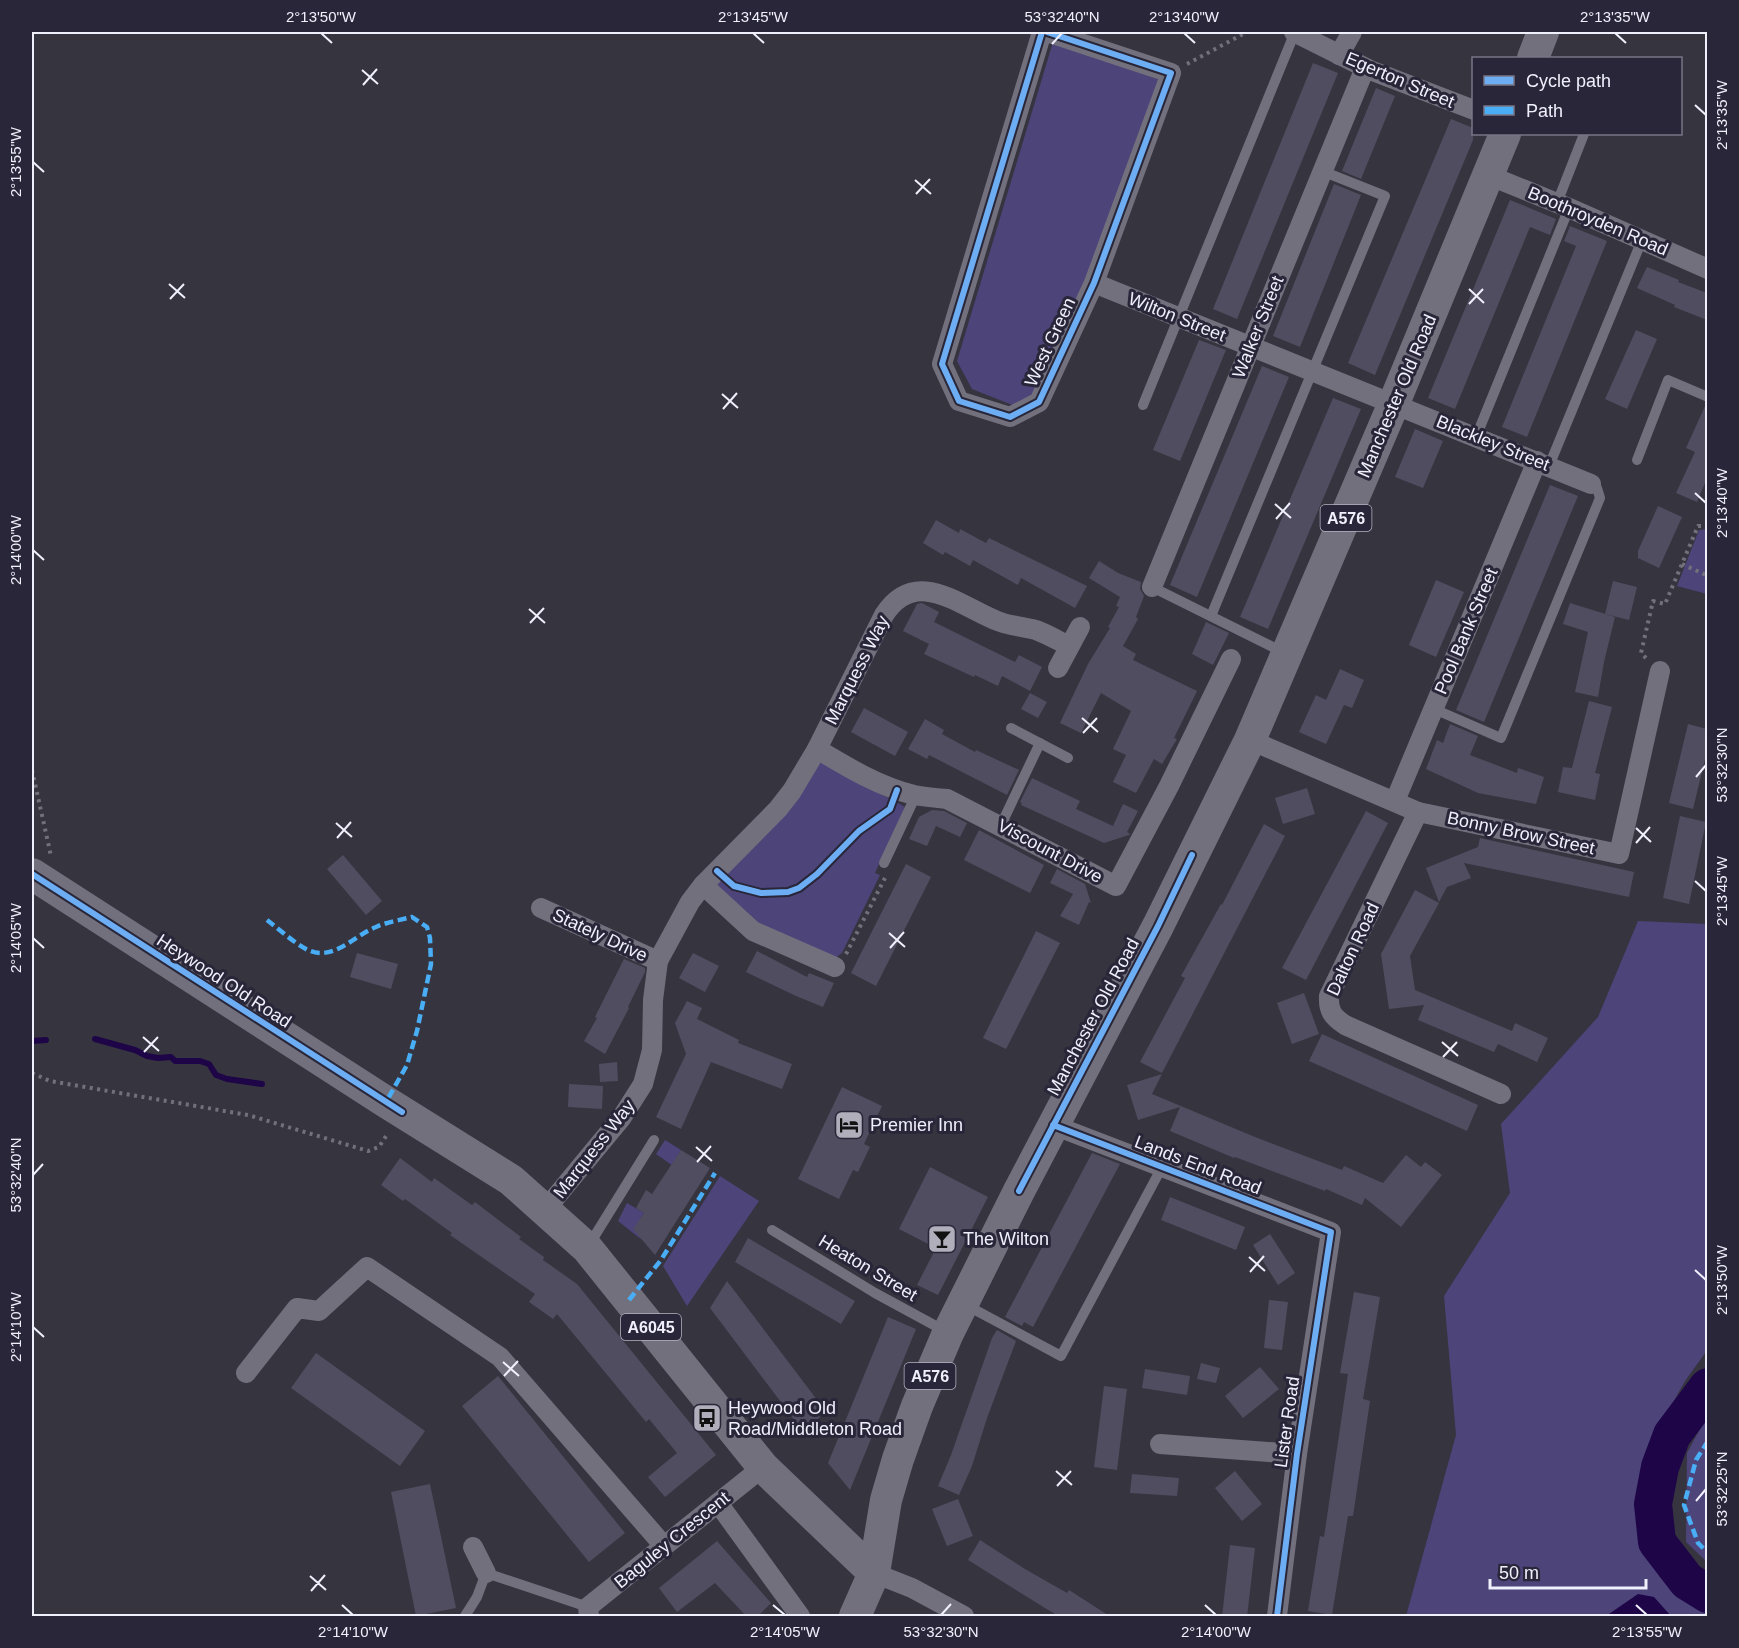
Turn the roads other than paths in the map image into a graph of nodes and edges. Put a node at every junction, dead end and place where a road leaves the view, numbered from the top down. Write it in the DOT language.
graph roads {
  1 [pos="1042,32"];
  2 [pos="1047,32"];
  3 [pos="1294,32"];
  4 [pos="1352,32"];
  5 [pos="1543,32"];
  6 [pos="1339,55"];
  7 [pos="1533,57"];
  8 [pos="1365,68"];
  9 [pos="1472,110"];
  10 [pos="1505,135"];
  11 [pos="1584,135"];
  12 [pos="1322,171"];
  13 [pos="1488,175"];
  14 [pos="1563,205"];
  15 [pos="1642,240"];
  16 [pos="1707,269"];
  17 [pos="1094,283"];
  18 [pos="1179,317"];
  19 [pos="1250,347"];
  20 [pos="1313,371"];
  21 [pos="1707,397"];
  22 [pos="1394,403"];
  23 [pos="1143,405"];
  24 [pos="1476,437"];
  25 [pos="1636,460"];
  26 [pos="1543,464"];
  27 [pos="1591,484"];
  28 [pos="1152,587"];
  29 [pos="1211,616"];
  30 [pos="1080,627"];
  31 [pos="1070,646"];
  32 [pos="1287,654"];
  33 [pos="1231,659"];
  34 [pos="1058,668"];
  35 [pos="1660,671"];
  36 [pos="1434,709"];
  37 [pos="1011,728"];
  38 [pos="1250,740"];
  39 [pos="1040,743"];
  40 [pos="817,749"];
  41 [pos="1068,758"];
  42 [pos="916,795"];
  43 [pos="1395,801"];
  44 [pos="1418,812"];
  45 [pos="1001,825"];
  46 [pos="884,863"];
  47 [pos="35,876"];
  48 [pos="703,885"];
  49 [pos="541,908"];
  50 [pos="658,961"];
  51 [pos="835,967"];
  52 [pos="1501,1094"];
  53 [pos="1053,1125"];
  54 [pos="654,1140"];
  55 [pos="1162,1167"];
  56 [pos="545,1210"];
  57 [pos="772,1230"];
  58 [pos="1331,1232"];
  59 [pos="587,1248"];
  60 [pos="963,1303"];
  61 [pos="948,1333"];
  62 [pos="246,1373"];
  63 [pos="1160,1444"];
  64 [pos="1297,1454"];
  65 [pos="763,1467"];
  66 [pos="718,1503"];
  67 [pos="664,1546"];
  68 [pos="473,1547"];
  69 [pos="486,1573"];
  70 [pos="874,1573"];
  71 [pos="589,1612"];
  72 [pos="465,1617"];
  73 [pos="800,1617"];
  74 [pos="855,1617"];
  75 [pos="880,1617"];
  76 [pos="964,1617"];
  77 [pos="1277,1617"];
  1 -- 17 [label="street, West Green"];
  2 -- 17 [label="street, West Green"];
  3 -- 6 [label="street, Egerton Street"];
  3 -- 18 [label="lane"];
  4 -- 6 [label="street"];
  5 -- 7 [label="main road"];
  6 -- 8 [label="street, Egerton Street"];
  8 -- 9 [label="street, Egerton Street"];
  8 -- 12 [label="street, Walker Street"];
  10 -- 13 [label="main road, Manchester Old Road / A576"];
  11 -- 14 [label="lane"];
  12 -- 19 [label="street, Walker Street"];
  12 -- 20 [label="lane"];
  13 -- 14 [label="street, Boothroyden Road"];
  13 -- 22 [label="main road, Manchester Old Road / A576"];
  14 -- 15 [label="street, Boothroyden Road"];
  14 -- 24 [label="lane"];
  15 -- 16 [label="street, Boothroyden Road"];
  15 -- 26 [label="lane"];
  17 -- 18 [label="street, Wilton Street"];
  18 -- 19 [label="street, Wilton Street"];
  18 -- 23 [label="lane"];
  19 -- 20 [label="street, Wilton Street"];
  19 -- 28 [label="street, Walker Street"];
  20 -- 22 [label="street, Wilton Street"];
  20 -- 29 [label="lane"];
  21 -- 25 [label="lane"];
  22 -- 24 [label="street, Blackley Street"];
  22 -- 32 [label="main road, Manchester Old Road / A576"];
  24 -- 26 [label="street, Blackley Street"];
  26 -- 27 [label="street, Blackley Street"];
  26 -- 36 [label="street, Pool Bank Street"];
  27 -- 36 [label="lane"];
  28 -- 29 [label="lane"];
  29 -- 32 [label="lane"];
  30 -- 31 [label="street"];
  31 -- 34 [label="street"];
  31 -- 40 [label="street, Marquess Way"];
  32 -- 38 [label="main road, Manchester Old Road / A576"];
  33 -- 45 [label="street, Viscount Drive"];
  35 -- 44 [label="street, Bonny Brow Street"];
  36 -- 43 [label="street, Pool Bank Street"];
  37 -- 39 [label="lane"];
  38 -- 43 [label="street, Bonny Brow Street"];
  38 -- 53 [label="main road, Manchester Old Road / A576"];
  39 -- 41 [label="lane"];
  39 -- 45 [label="lane"];
  40 -- 42 [label="street, Viscount Drive"];
  40 -- 48 [label="street, Marquess Way"];
  42 -- 45 [label="street, Viscount Drive"];
  42 -- 46 [label="lane"];
  43 -- 44 [label="street, Bonny Brow Street"];
  44 -- 52 [label="street, Dalton Road"];
  47 -- 56 [label="main road, Heywood Old Road / A6045"];
  48 -- 50 [label="street, Marquess Way"];
  48 -- 51 [label="street"];
  49 -- 50 [label="street, Stately Drive"];
  50 -- 56 [label="street, Marquess Way"];
  53 -- 55 [label="street, Lands End Road"];
  53 -- 60 [label="main road, Manchester Old Road / A576"];
  54 -- 59 [label="lane"];
  55 -- 58 [label="street, Lands End Road"];
  55 -- 60 [label="lane"];
  56 -- 59 [label="main road, Heywood Old Road / A6045"];
  57 -- 61 [label="lane, Heaton Street"];
  58 -- 64 [label="street, Lister Road"];
  59 -- 65 [label="main road, Heywood Old Road / A6045"];
  60 -- 61 [label="main road, Manchester Old Road / A576"];
  61 -- 70 [label="main road, Manchester Old Road / A576"];
  62 -- 67 [label="street"];
  63 -- 64 [label="street"];
  64 -- 77 [label="street, Lister Road"];
  65 -- 66 [label="street, Baguley Crescent"];
  65 -- 70 [label="main road, Heywood Old Road / A6045"];
  66 -- 67 [label="street, Baguley Crescent"];
  66 -- 73 [label="street"];
  67 -- 71 [label="street, Baguley Crescent"];
  68 -- 69 [label="street"];
  69 -- 71 [label="lane"];
  69 -- 72 [label="lane"];
  70 -- 74 [label="main road, Manchester Old Road / A576"];
  70 -- 75 [label="main road, Manchester Old Road / A576"];
  70 -- 76 [label="street"];
}
